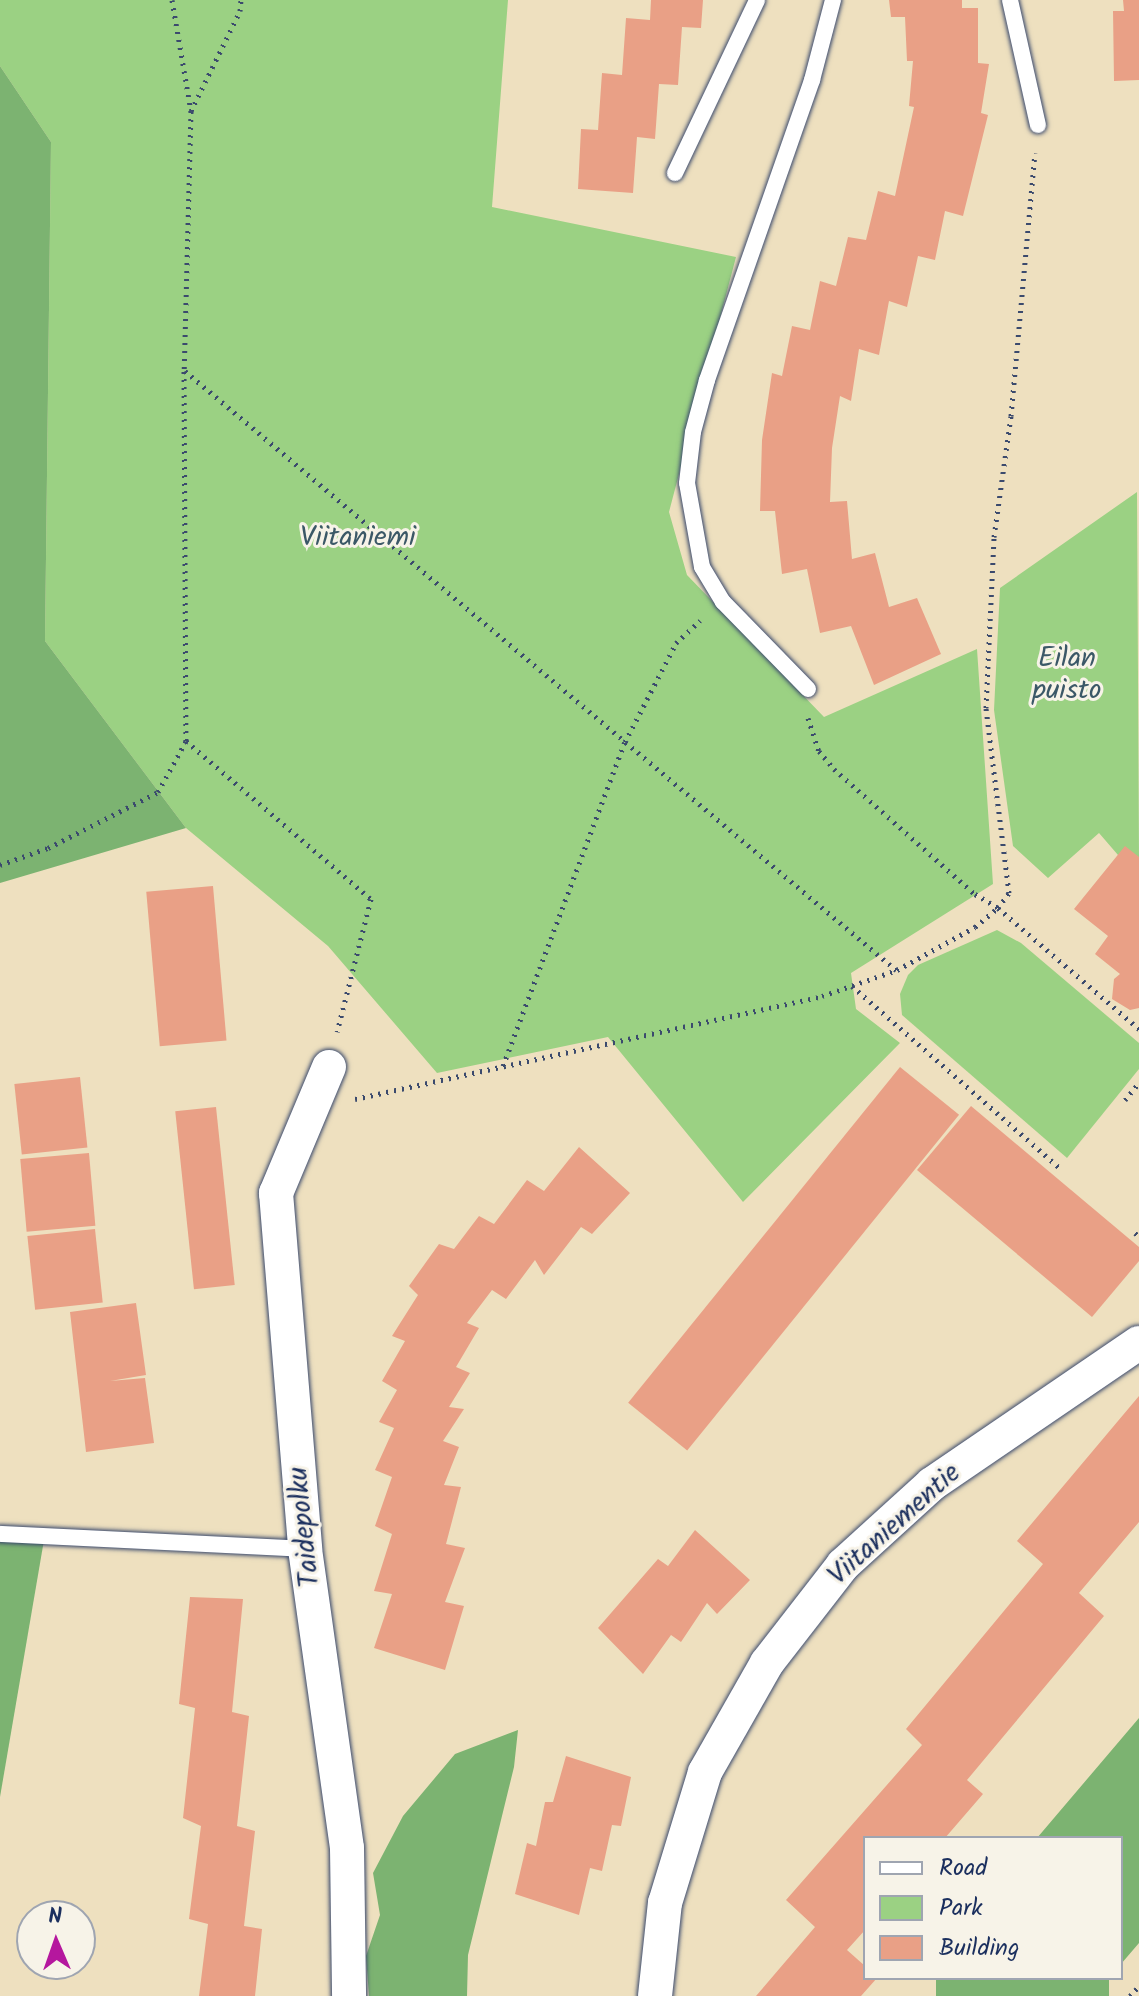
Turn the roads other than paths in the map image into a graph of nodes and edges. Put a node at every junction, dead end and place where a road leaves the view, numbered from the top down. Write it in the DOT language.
graph roads {
  1 [pos="757,0"];
  2 [pos="833,0"];
  3 [pos="1010,0"];
  4 [pos="1038,125"];
  5 [pos="675,173"];
  6 [pos="808,689"];
  7 [pos="329,1067"];
  8 [pos="1139,1343"];
  9 [pos="0,1534"];
  10 [pos="305,1549"];
  11 [pos="349,1996"];
  12 [pos="655,1996"];
  1 -- 5 [label="lane"];
  2 -- 6 [label="lane"];
  3 -- 4 [label="lane"];
  7 -- 10 [label="street, Taidepolku"];
  8 -- 12 [label="street, Viitaniementie"];
  9 -- 10 [label="lane"];
  10 -- 11 [label="street, Taidepolku"];
}
